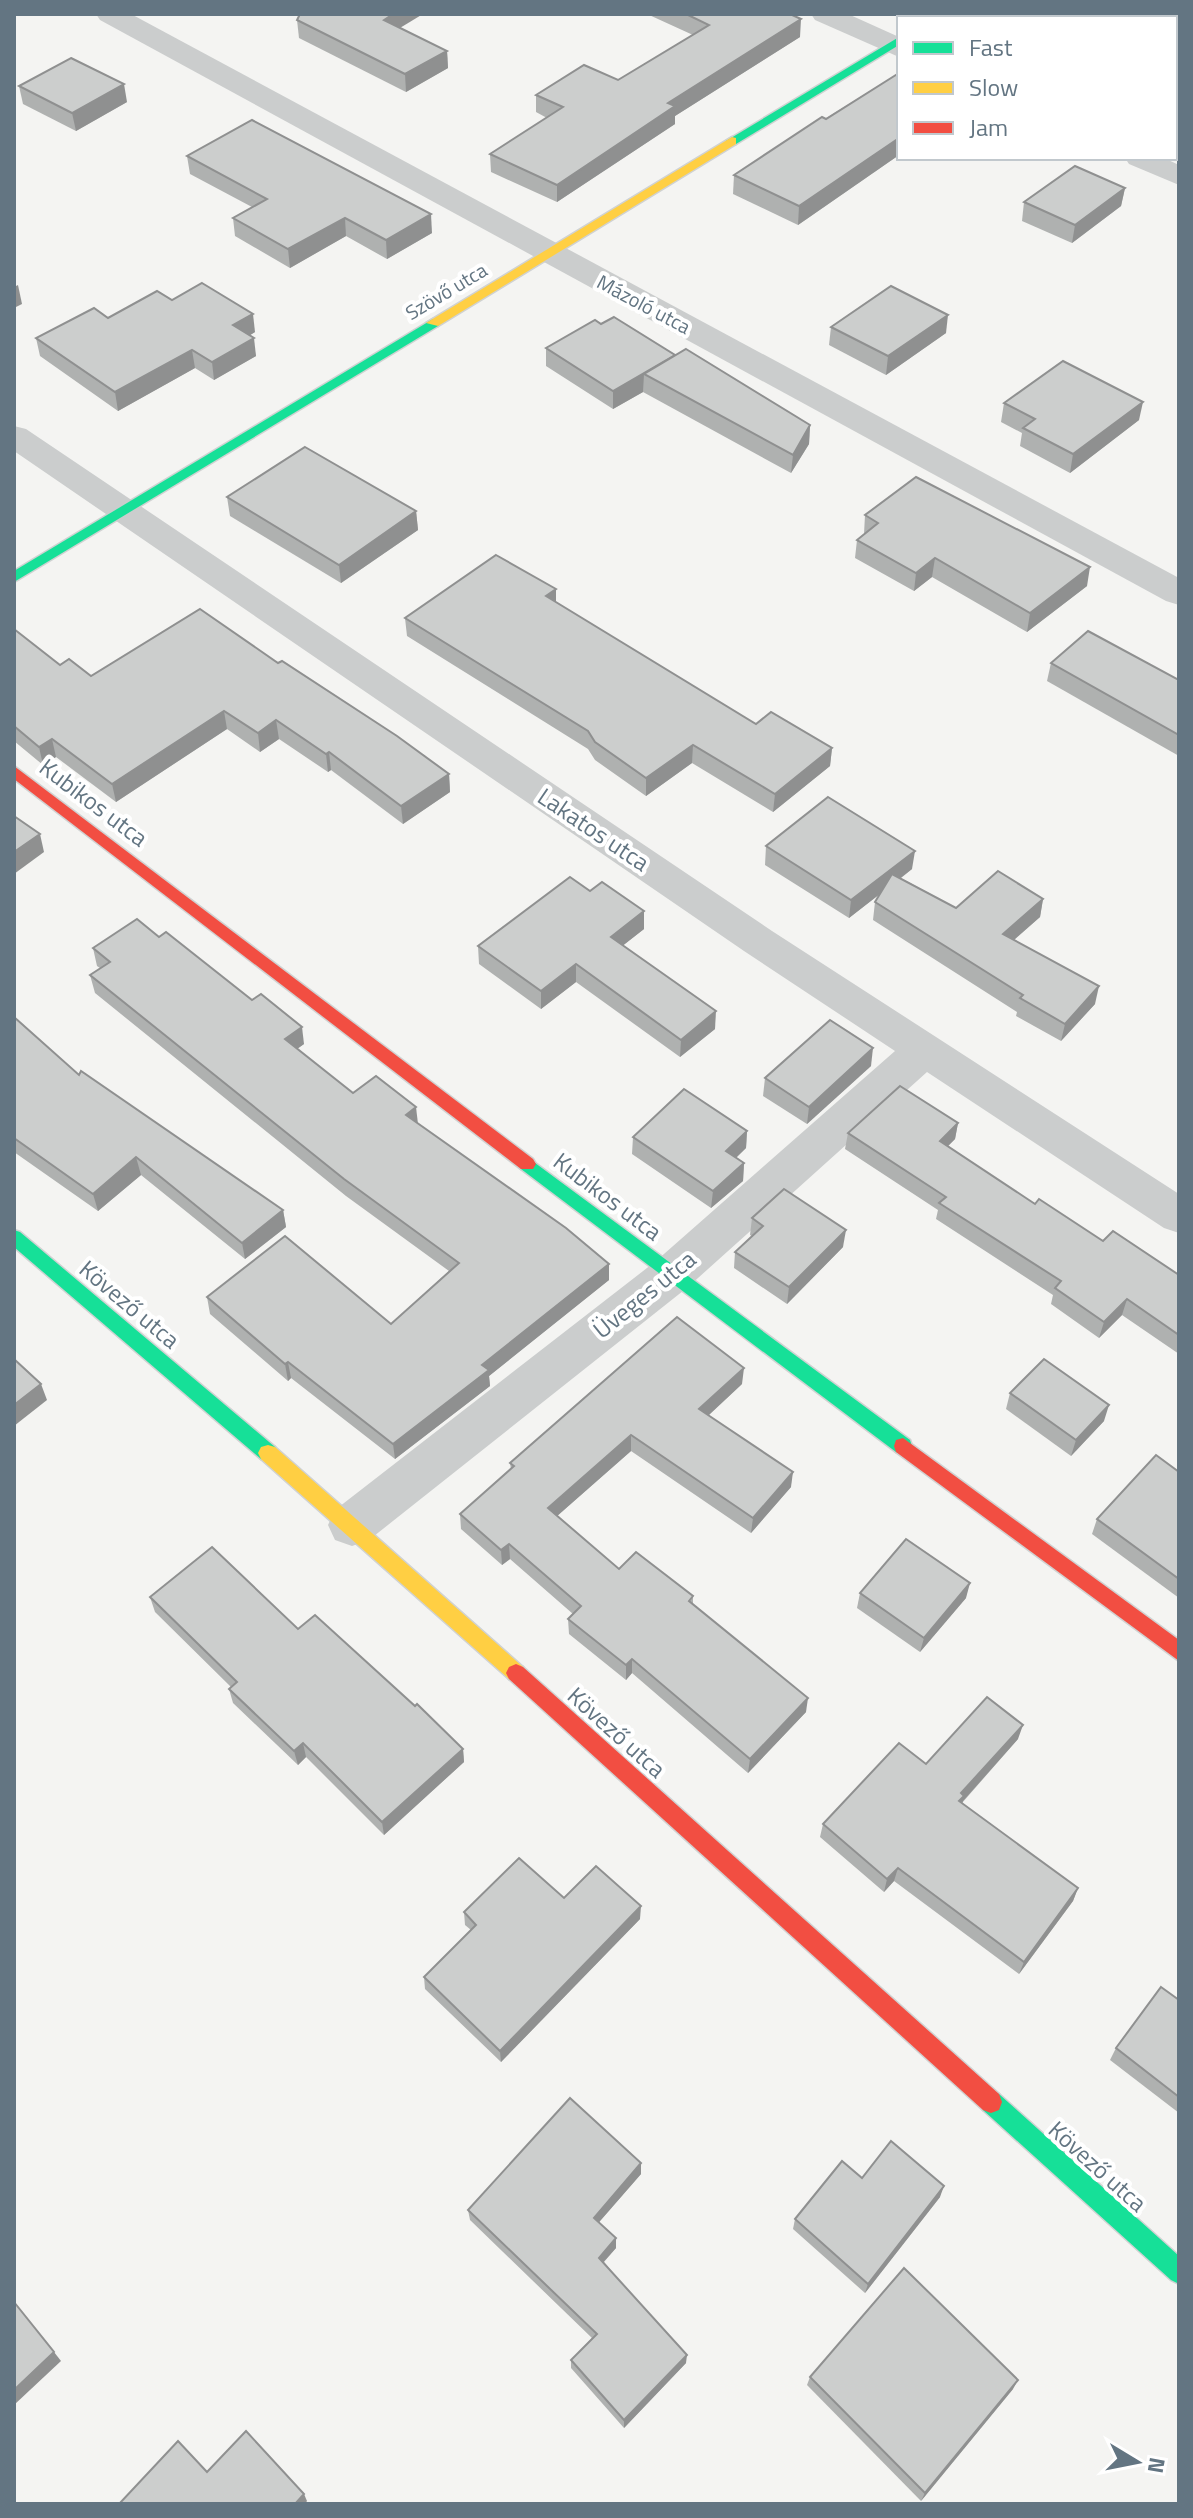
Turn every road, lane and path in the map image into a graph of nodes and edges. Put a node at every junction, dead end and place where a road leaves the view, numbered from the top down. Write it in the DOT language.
graph roads {
  1 [pos="110,14"];
  2 [pos="825,14"];
  3 [pos="896,44"];
  4 [pos="1144,160"];
  5 [pos="1179,176"];
  6 [pos="550,254"];
  7 [pos="14,436"];
  8 [pos="127,510"];
  9 [pos="14,577"];
  10 [pos="1179,593"];
  11 [pos="14,771"];
  12 [pos="925,1049"];
  13 [pos="1179,1216"];
  14 [pos="14,1237"];
  15 [pos="672,1274"];
  16 [pos="352,1525"];
  17 [pos="1179,1652"];
  18 [pos="1179,2272"];
  1 -- 6 [label="street, Mázoló utca"];
  2 -- 3 [label="street"];
  3 -- 6 [label="street, Szövő utca"];
  4 -- 5 [label="street"];
  6 -- 8 [label="street, Szövő utca"];
  6 -- 10 [label="street, Mázoló utca"];
  7 -- 8 [label="street, Lakatos utca"];
  8 -- 9 [label="street, Szövő utca"];
  8 -- 12 [label="street, Lakatos utca"];
  11 -- 15 [label="street, Kubikos utca"];
  12 -- 13 [label="street, Lakatos utca"];
  12 -- 15 [label="street, Üveges utca"];
  14 -- 16 [label="street, Kövező utca"];
  15 -- 16 [label="street, Üveges utca"];
  15 -- 17 [label="street, Kubikos utca"];
  16 -- 18 [label="street, Kövező utca"];
}
